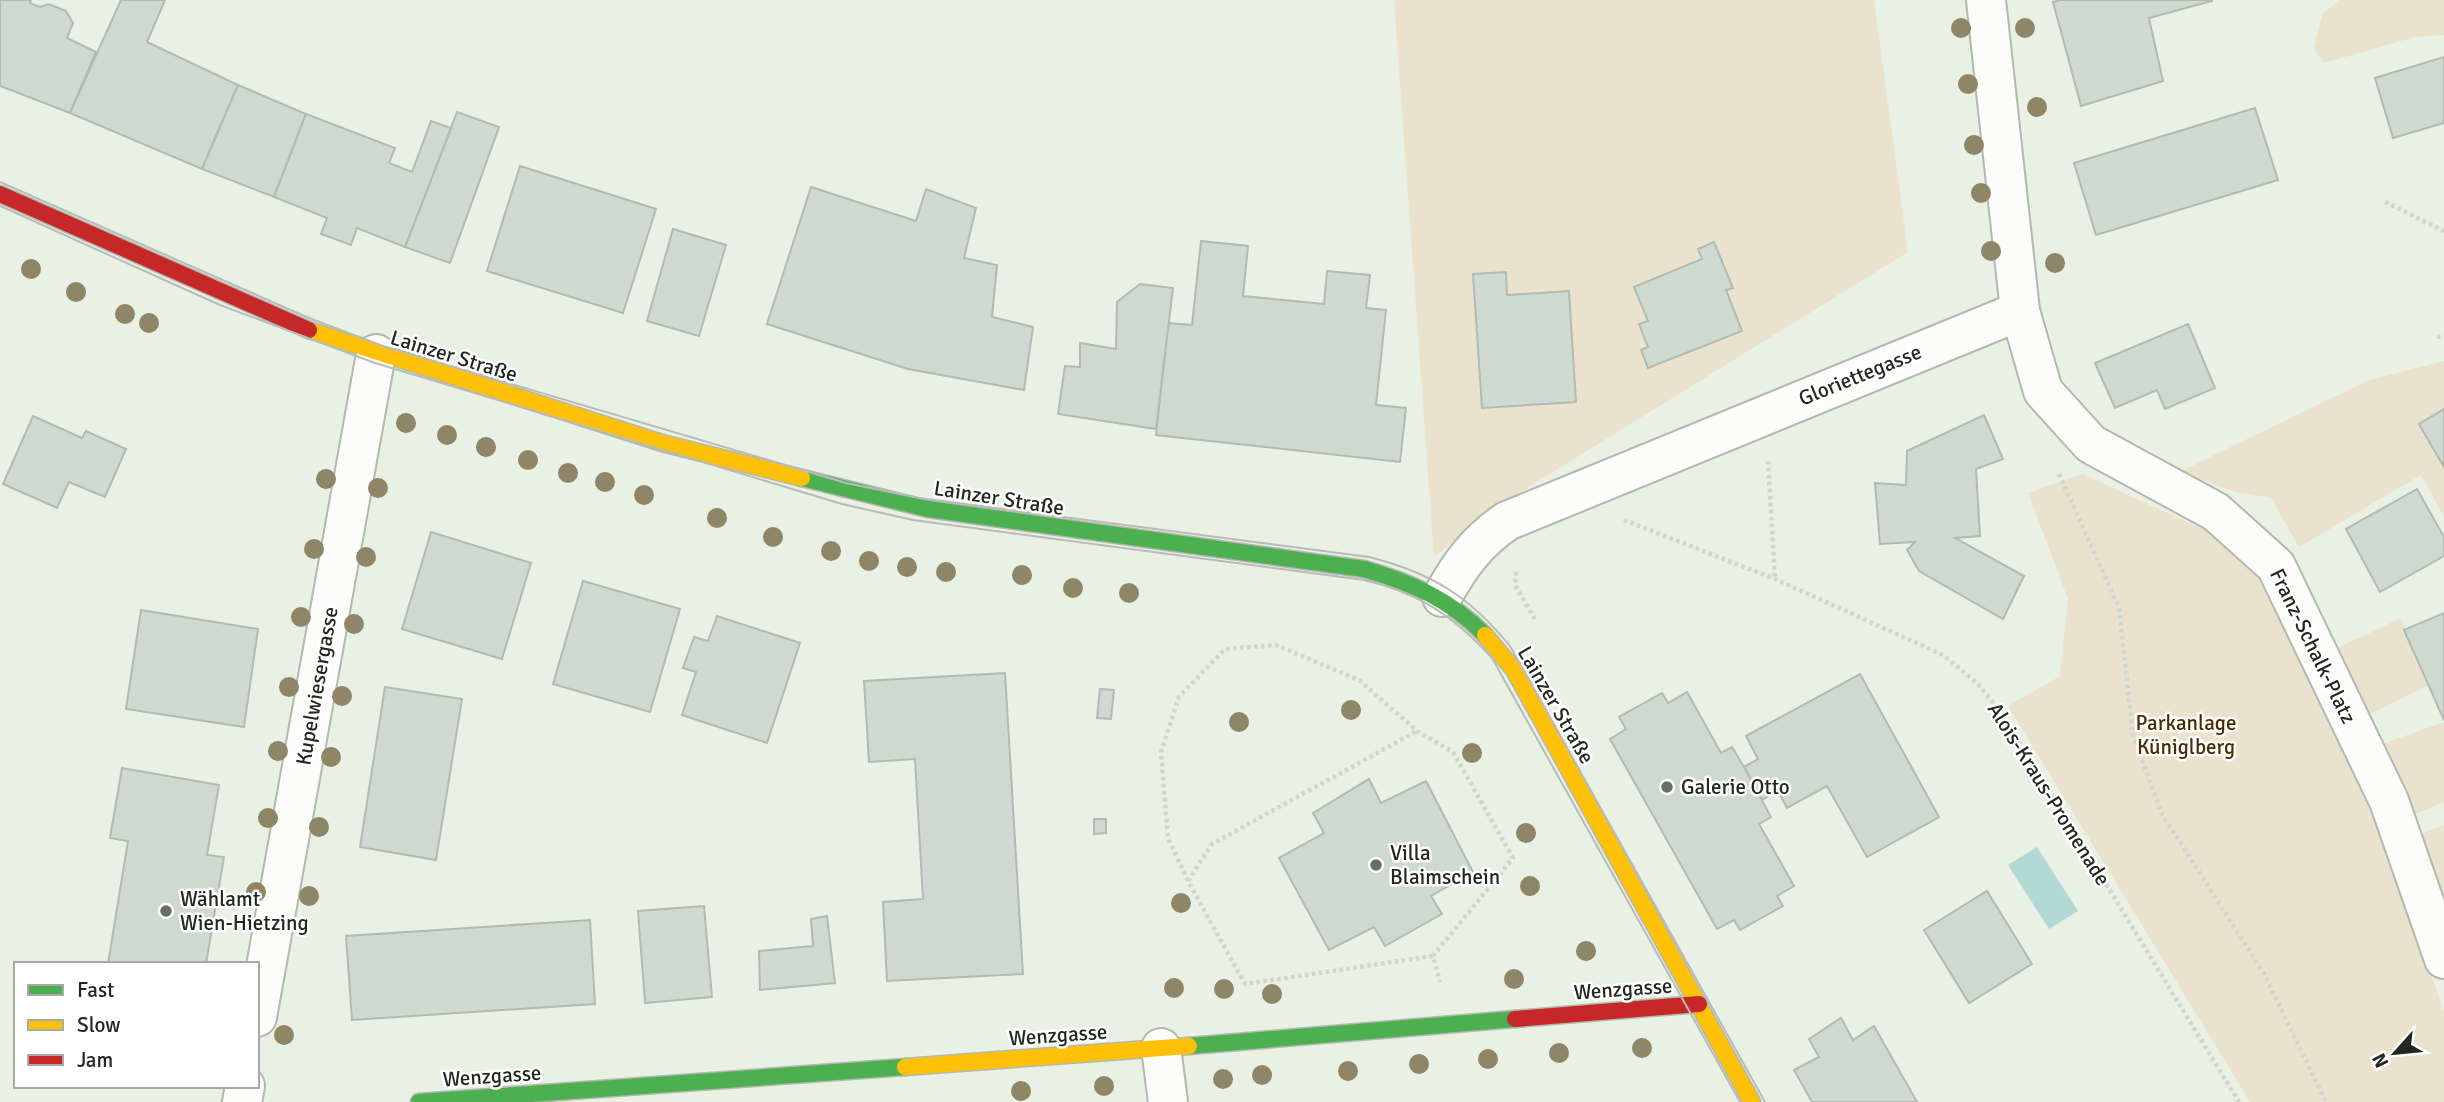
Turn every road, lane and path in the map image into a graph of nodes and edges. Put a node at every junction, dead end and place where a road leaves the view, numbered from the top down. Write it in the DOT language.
graph roads {
  1 [pos="1986,0"];
  2 [pos="0,194"];
  3 [pos="2385,202"];
  4 [pos="2444,231"];
  5 [pos="2020,311"];
  6 [pos="2444,336"];
  7 [pos="2437,337"];
  8 [pos="376,354"];
  9 [pos="1765,414"];
  10 [pos="2058,468"];
  11 [pos="1564,495"];
  12 [pos="1775,579"];
  13 [pos="1442,597"];
  14 [pos="1417,731"];
  15 [pos="1188,881"];
  16 [pos="1433,956"];
  17 [pos="2444,959"];
  18 [pos="1699,1004"];
  19 [pos="259,1006"];
  20 [pos="1451,1024"];
  21 [pos="1161,1048"];
  22 [pos="419,1102"];
  23 [pos="1168,1102"];
  24 [pos="1752,1102"];
  25 [pos="2239,1102"];
  26 [pos="2326,1102"];
  1 -- 5 [label="street"];
  2 -- 8 [label="main road, Lainzer Straße"];
  3 -- 4 [label="path"];
  5 -- 9 [label="street, Gloriettegasse"];
  5 -- 17 [label="street, Franz-Schalk-Platz"];
  6 -- 7 [label="path"];
  8 -- 13 [label="main road, Lainzer Straße"];
  8 -- 19 [label="street, Kupelwiesergasse"];
  9 -- 11 [label="street, Gloriettegasse"];
  9 -- 12 [label="path"];
  10 -- 26 [label="path"];
  11 -- 12 [label="path, Alois-Kraus-Promenade"];
  11 -- 13 [label="street, Gloriettegasse"];
  12 -- 25 [label="path, Alois-Kraus-Promenade"];
  13 -- 18 [label="main road, Lainzer Straße"];
  14 -- 15 [label="path"];
  14 -- 15 [label="path"];
  14 -- 16 [label="path"];
  15 -- 16 [label="path"];
  16 -- 20 [label="path"];
  18 -- 20 [label="main road, Wenzgasse"];
  18 -- 24 [label="main road, Lainzer Straße"];
  20 -- 21 [label="main road, Wenzgasse"];
  21 -- 22 [label="main road, Wenzgasse"];
  21 -- 23 [label="street"];
}
